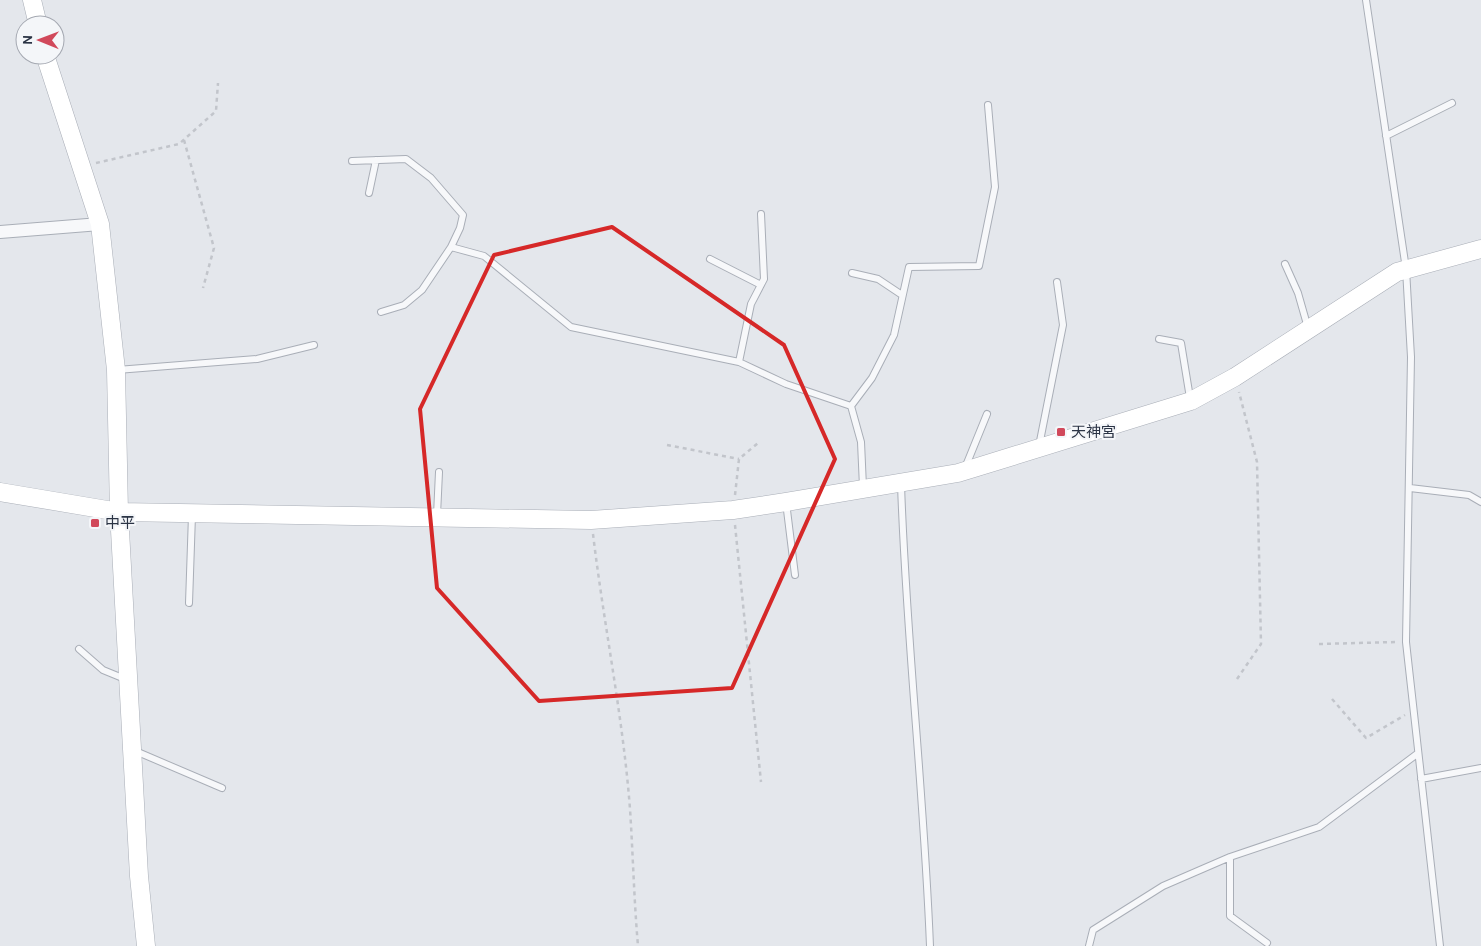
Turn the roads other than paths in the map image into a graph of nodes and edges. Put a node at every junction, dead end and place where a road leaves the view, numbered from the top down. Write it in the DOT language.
graph roads {
  1 [pos="32,0"];
  2 [pos="1366,0"];
  3 [pos="36,15"];
  4 [pos="48,65"];
  5 [pos="1452,103"];
  6 [pos="988,105"];
  7 [pos="1386,136"];
  8 [pos="376,160"];
  9 [pos="352,161"];
  10 [pos="369,193"];
  11 [pos="761,214"];
  12 [pos="100,224"];
  13 [pos="0,232"];
  14 [pos="451,247"];
  15 [pos="1481,249"];
  16 [pos="710,260"];
  17 [pos="1284,264"];
  18 [pos="1406,269"];
  19 [pos="852,273"];
  20 [pos="1057,282"];
  21 [pos="761,285"];
  22 [pos="902,295"];
  23 [pos="381,312"];
  24 [pos="1309,330"];
  25 [pos="1159,339"];
  26 [pos="314,345"];
  27 [pos="739,362"];
  28 [pos="116,370"];
  29 [pos="1191,401"];
  30 [pos="851,406"];
  31 [pos="987,414"];
  32 [pos="1039,447"];
  33 [pos="964,471"];
  34 [pos="439,472"];
  35 [pos="901,483"];
  36 [pos="1410,488"];
  37 [pos="863,489"];
  38 [pos="0,492"];
  39 [pos="786,502"];
  40 [pos="1481,502"];
  41 [pos="118,512"];
  42 [pos="192,514"];
  43 [pos="437,518"];
  44 [pos="795,575"];
  45 [pos="189,603"];
  46 [pos="79,649"];
  47 [pos="127,679"];
  48 [pos="132,750"];
  49 [pos="1418,754"];
  50 [pos="1481,768"];
  51 [pos="1421,779"];
  52 [pos="222,788"];
  53 [pos="1230,857"];
  54 [pos="1267,943"];
  55 [pos="146,946"];
  56 [pos="930,946"];
  57 [pos="1089,946"];
  58 [pos="1440,946"];
  1 -- 3 [label="street"];
  2 -- 7 [label="lane"];
  4 -- 12 [label="street"];
  5 -- 7 [label="lane"];
  6 -- 22 [label="lane"];
  7 -- 18 [label="lane"];
  8 -- 9 [label="lane"];
  8 -- 10 [label="lane"];
  8 -- 14 [label="lane"];
  11 -- 21 [label="lane"];
  12 -- 13 [label="street"];
  12 -- 28 [label="street"];
  14 -- 23 [label="lane"];
  14 -- 27 [label="lane"];
  15 -- 18 [label="street"];
  16 -- 21 [label="lane"];
  17 -- 24 [label="lane"];
  18 -- 24 [label="street"];
  18 -- 36 [label="lane"];
  19 -- 22 [label="lane"];
  20 -- 32 [label="lane"];
  21 -- 27 [label="lane"];
  22 -- 30 [label="lane"];
  24 -- 29 [label="street"];
  25 -- 29 [label="lane"];
  26 -- 28 [label="lane"];
  27 -- 30 [label="lane"];
  28 -- 41 [label="street"];
  29 -- 32 [label="street"];
  30 -- 37 [label="lane"];
  31 -- 33 [label="lane"];
  32 -- 33 [label="street"];
  33 -- 35 [label="street"];
  34 -- 43 [label="lane"];
  35 -- 37 [label="street"];
  35 -- 56 [label="lane"];
  36 -- 40 [label="lane"];
  36 -- 49 [label="lane"];
  37 -- 39 [label="street"];
  38 -- 41 [label="street"];
  39 -- 43 [label="street"];
  39 -- 44 [label="lane"];
  41 -- 42 [label="street"];
  41 -- 47 [label="street"];
  42 -- 43 [label="street"];
  42 -- 45 [label="lane"];
  46 -- 47 [label="lane"];
  47 -- 48 [label="street"];
  48 -- 52 [label="lane"];
  48 -- 55 [label="street"];
  49 -- 51 [label="lane"];
  49 -- 53 [label="lane"];
  50 -- 51 [label="lane"];
  51 -- 58 [label="lane"];
  53 -- 54 [label="lane"];
  53 -- 57 [label="lane"];
}
